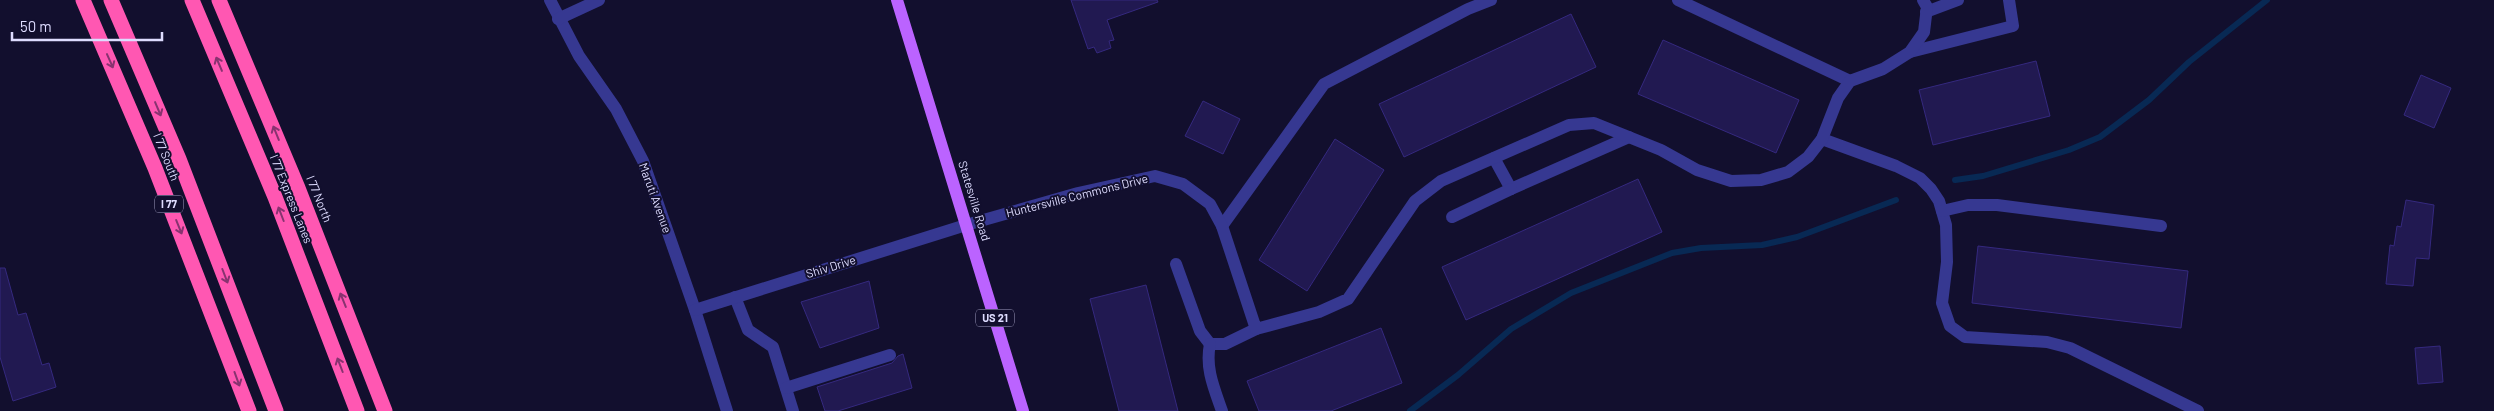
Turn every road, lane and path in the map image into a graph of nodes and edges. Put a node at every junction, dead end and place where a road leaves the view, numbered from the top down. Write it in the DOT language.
graph roads {
  1 [pos="83,0"];
  2 [pos="111,0"];
  3 [pos="192,0"];
  4 [pos="220,0"];
  5 [pos="550,0"];
  6 [pos="599,0"];
  7 [pos="897,0"];
  8 [pos="1491,0"];
  9 [pos="1678,0"];
  10 [pos="1958,0"];
  11 [pos="2009,0"];
  12 [pos="1925,6"];
  13 [pos="558,19"];
  14 [pos="1910,52"];
  15 [pos="1850,81"];
  16 [pos="1630,137"];
  17 [pos="1822,139"];
  18 [pos="1494,158"];
  19 [pos="1511,189"];
  20 [pos="1942,211"];
  21 [pos="1452,218"];
  22 [pos="966,225"];
  23 [pos="1222,226"];
  24 [pos="2161,226"];
  25 [pos="1176,264"];
  26 [pos="736,297"];
  27 [pos="695,310"];
  28 [pos="1256,329"];
  29 [pos="1210,344"];
  30 [pos="890,355"];
  31 [pos="786,388"];
  32 [pos="249,411"];
  33 [pos="276,411"];
  34 [pos="357,411"];
  35 [pos="385,411"];
  36 [pos="727,411"];
  37 [pos="793,411"];
  38 [pos="1023,411"];
  39 [pos="1222,411"];
  40 [pos="2198,411"];
  1 -- 32 [label="highway, I 77 South / I 77, one-way"];
  2 -- 33 [label="highway, I 77, one-way"];
  34 -- 3 [label="highway, I 77 Express Lanes, one-way"];
  35 -- 4 [label="highway, I 77 North, one-way"];
  5 -- 13 [label="street, Maruti Avenue"];
  6 -- 13 [label="street"];
  7 -- 22 [label="main road, Statesville Road / US 21"];
  8 -- 23 [label="street"];
  9 -- 15 [label="street"];
  10 -- 12 [label="street"];
  11 -- 14 [label="street"];
  12 -- 14 [label="street"];
  13 -- 27 [label="street, Maruti Avenue"];
  14 -- 15 [label="street"];
  15 -- 17 [label="street"];
  16 -- 17 [label="street"];
  16 -- 18 [label="street"];
  16 -- 19 [label="street"];
  17 -- 20 [label="street"];
  18 -- 19 [label="street"];
  18 -- 28 [label="street"];
  19 -- 21 [label="street"];
  20 -- 24 [label="street"];
  20 -- 40 [label="street"];
  22 -- 23 [label="street, Huntersville Commons Drive"];
  22 -- 26 [label="street, Shiv Drive"];
  22 -- 38 [label="main road, Statesville Road / US 21"];
  23 -- 28 [label="street, Huntersville Commons Drive"];
  25 -- 29 [label="street"];
  26 -- 27 [label="street, Shiv Drive"];
  26 -- 31 [label="street"];
  27 -- 36 [label="street, Maruti Avenue"];
  28 -- 29 [label="street"];
  29 -- 39 [label="street"];
  30 -- 31 [label="street"];
  31 -- 37 [label="street"];
}
